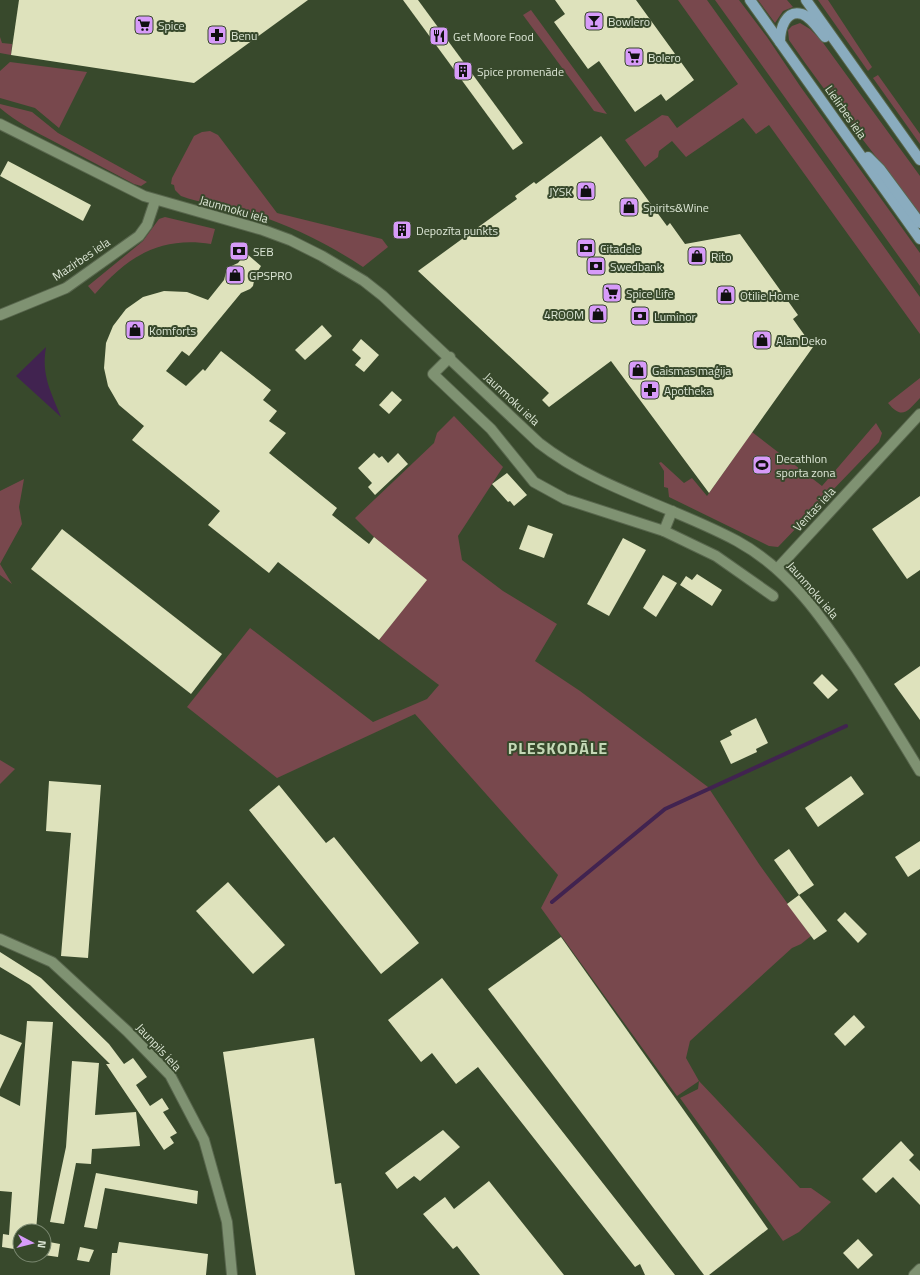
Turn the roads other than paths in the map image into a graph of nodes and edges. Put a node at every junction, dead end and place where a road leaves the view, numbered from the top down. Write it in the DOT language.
graph roads {
  1 [pos="750,0"];
  2 [pos="806,0"];
  3 [pos="780,42"];
  4 [pos="851,64"];
  5 [pos="0,117"];
  6 [pos="0,124"];
  7 [pos="17,131"];
  8 [pos="850,141"];
  9 [pos="920,160"];
  10 [pos="155,201"];
  11 [pos="920,223"];
  12 [pos="920,239"];
  13 [pos="0,315"];
  14 [pos="450,357"];
  15 [pos="920,414"];
  16 [pos="672,511"];
  17 [pos="664,531"];
  18 [pos="777,569"];
  19 [pos="773,596"];
  20 [pos="920,771"];
  21 [pos="0,939"];
  22 [pos="920,1269"];
  23 [pos="232,1275"];
  24 [pos="914,1275"];
  1 -- 3 [label="main road, Lielirbes iela"];
  2 -- 4 [label="main road"];
  3 -- 4 [label="main road"];
  3 -- 8 [label="main road, Lielirbes iela"];
  4 -- 9 [label="main road"];
  5 -- 7 [label="street, Jaunmoku iela"];
  6 -- 7 [label="street, Jaunmoku iela"];
  7 -- 10 [label="street, Jaunmoku iela"];
  8 -- 11 [label="main road"];
  8 -- 12 [label="main road, Lielirbes iela"];
  10 -- 13 [label="street, Mazirbes iela"];
  10 -- 14 [label="street, Jaunmoku iela"];
  14 -- 16 [label="street, Jaunmoku iela"];
  14 -- 17 [label="street"];
  15 -- 18 [label="street, Ventas iela"];
  16 -- 17 [label="street"];
  16 -- 18 [label="street, Jaunmoku iela"];
  17 -- 19 [label="street"];
  18 -- 20 [label="street, Jaunmoku iela"];
  21 -- 23 [label="street, Jaunpils iela"];
  22 -- 24 [label="street"];
}
